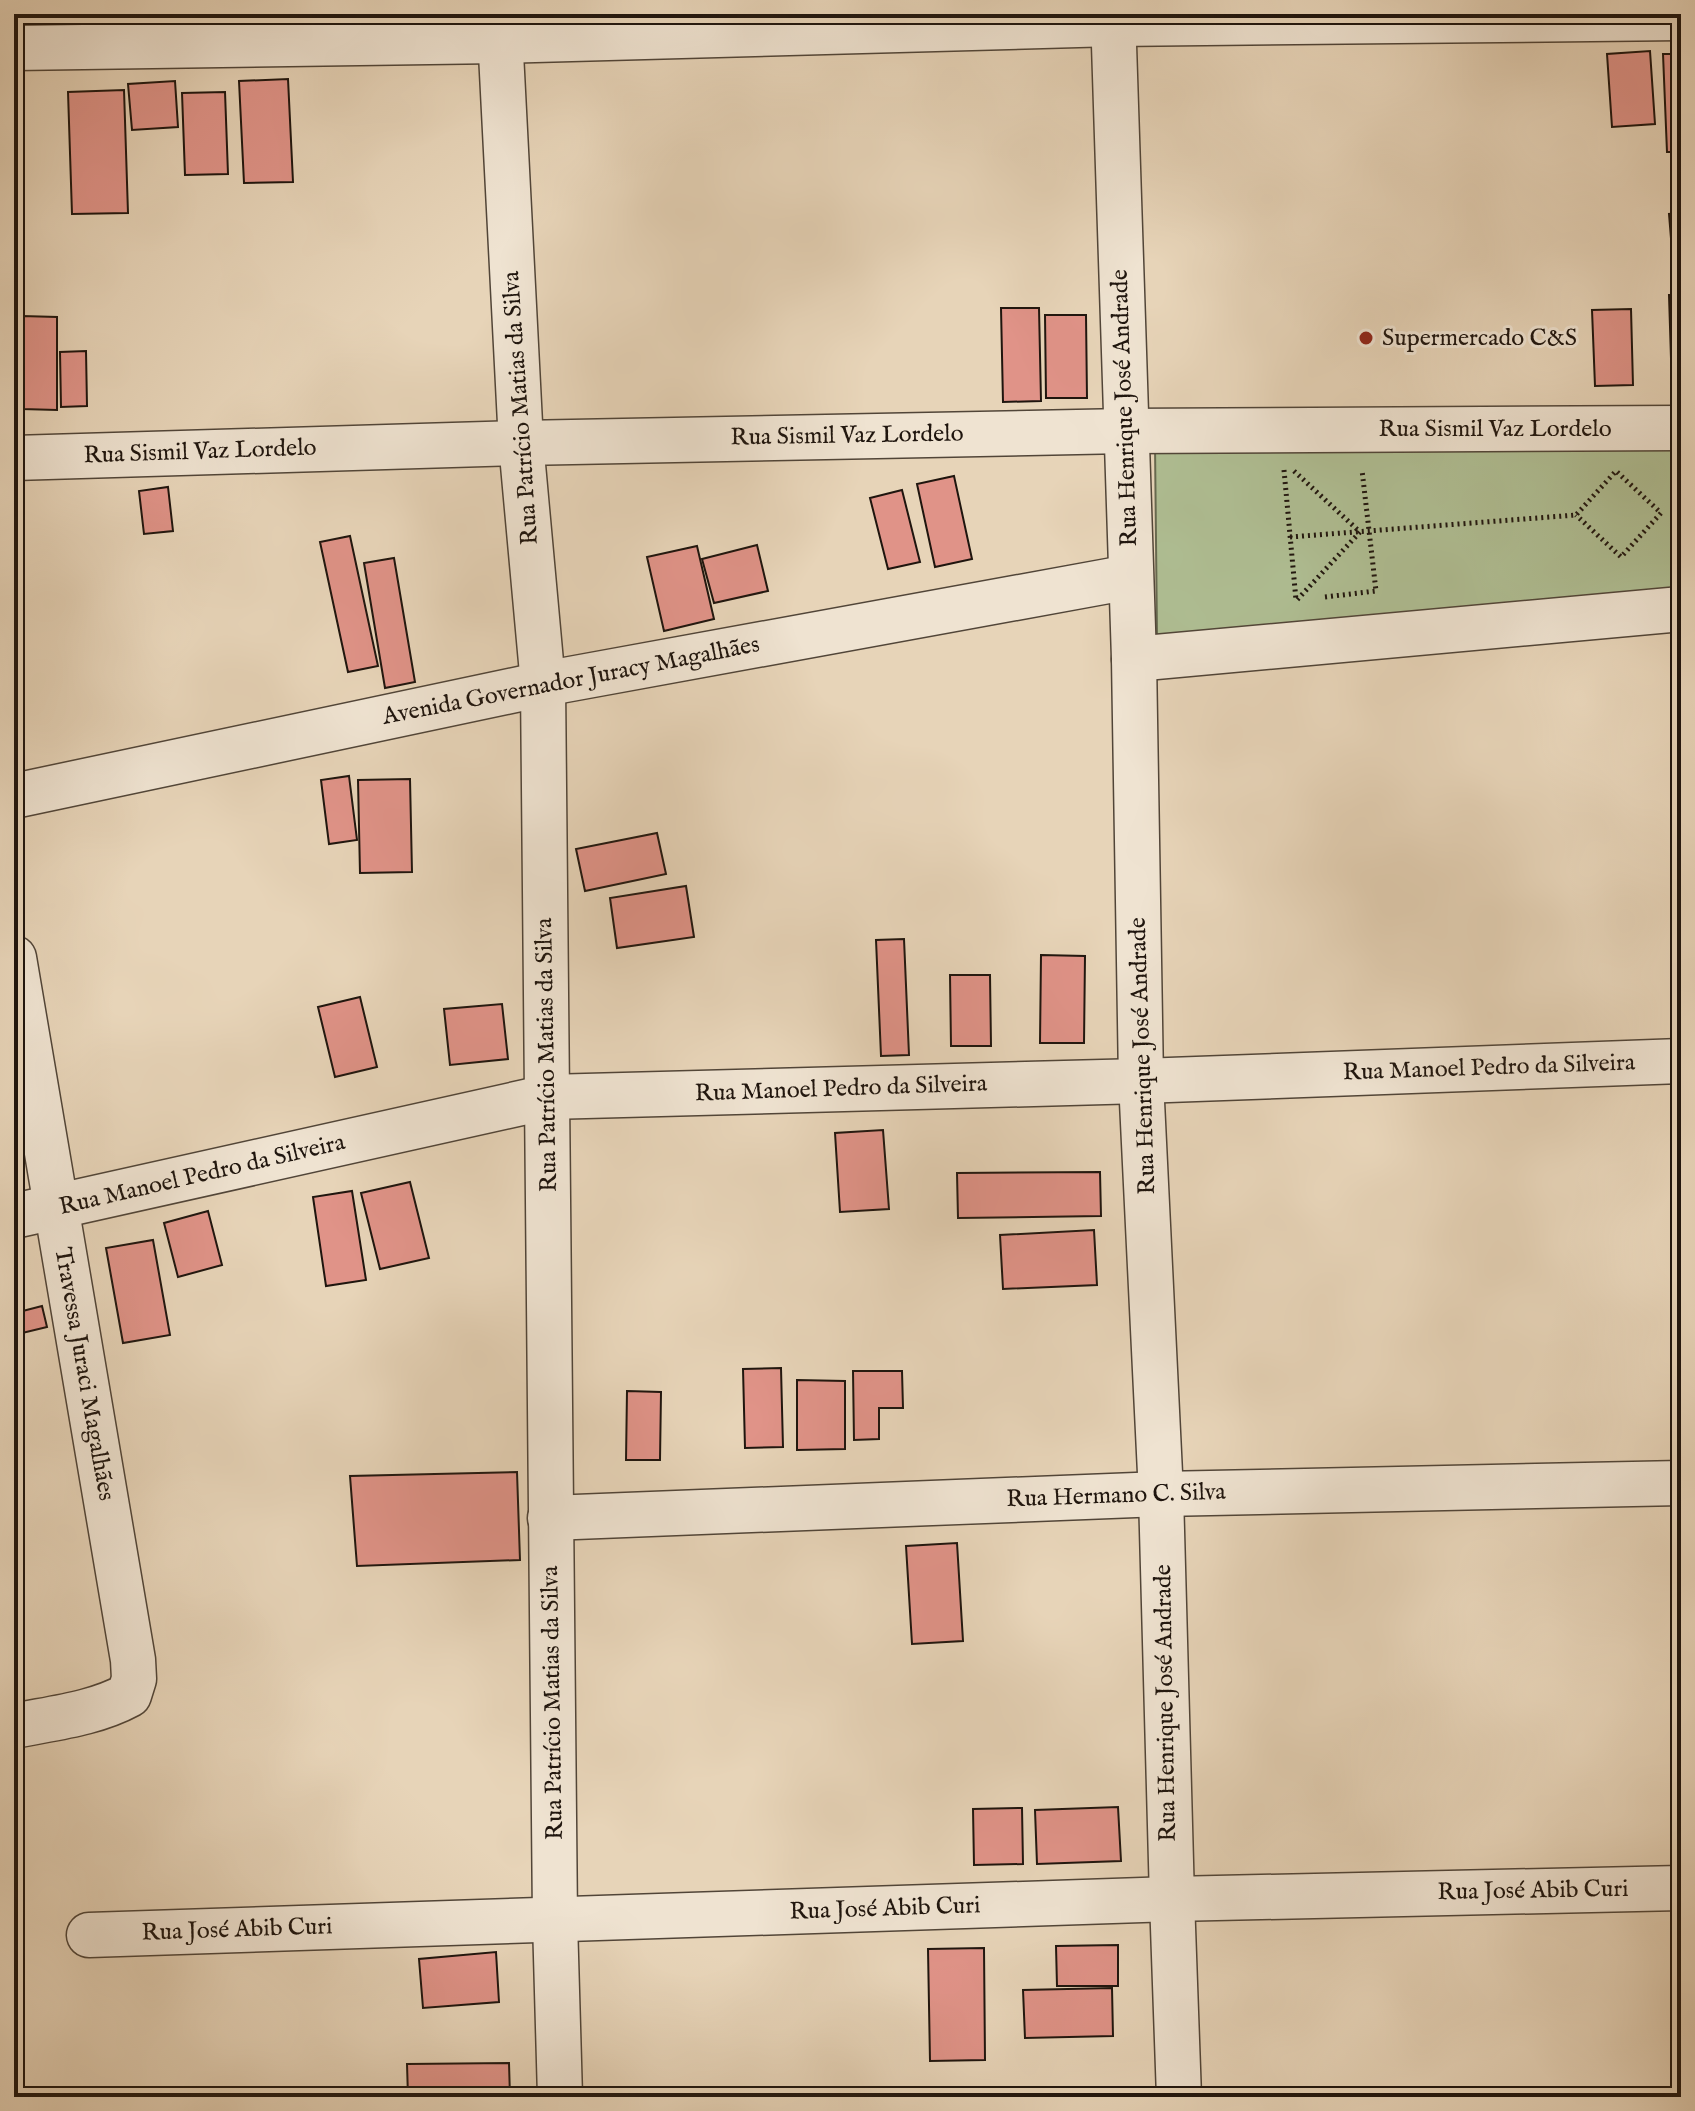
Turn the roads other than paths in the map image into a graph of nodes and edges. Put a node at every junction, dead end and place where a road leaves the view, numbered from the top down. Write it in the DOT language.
graph roads {
  1 [pos="1681,18"];
  2 [pos="1114,19"];
  3 [pos="499,28"];
  4 [pos="14,48"];
  5 [pos="1681,428"];
  6 [pos="1126,431"];
  7 [pos="521,443"];
  8 [pos="14,458"];
  9 [pos="1130,577"];
  10 [pos="1681,609"];
  11 [pos="1134,659"];
  12 [pos="543,684"];
  13 [pos="14,796"];
  14 [pos="14,958"];
  15 [pos="1681,1061"];
  16 [pos="1141,1081"];
  17 [pos="548,1097"];
  18 [pos="35,1212"];
  19 [pos="1681,1483"];
  20 [pos="1161,1494"];
  21 [pos="550,1518"];
  22 [pos="14,1726"];
  23 [pos="1681,1888"];
  24 [pos="1172,1899"];
  25 [pos="555,1921"];
  26 [pos="89,1935"];
  27 [pos="560,2097"];
  28 [pos="1179,2097"];
  1 -- 2 [label="street"];
  2 -- 3 [label="street"];
  2 -- 6 [label="street, Rua Henrique José Andrade"];
  3 -- 4 [label="street"];
  3 -- 7 [label="street, Rua Patrício Matias da Silva"];
  5 -- 6 [label="street, Rua Sismil Vaz Lordelo"];
  6 -- 7 [label="street, Rua Sismil Vaz Lordelo"];
  6 -- 9 [label="street, Rua Henrique José Andrade"];
  7 -- 8 [label="street, Rua Sismil Vaz Lordelo"];
  7 -- 12 [label="street, Rua Patrício Matias da Silva"];
  9 -- 11 [label="street, Rua Henrique José Andrade"];
  9 -- 12 [label="street, Avenida Governador Juracy Magalhães"];
  10 -- 11 [label="street"];
  11 -- 16 [label="street, Rua Henrique José Andrade"];
  12 -- 13 [label="street, Avenida Governador Juracy Magalhães"];
  12 -- 17 [label="street, Rua Patrício Matias da Silva"];
  14 -- 18 [label="street, Travessa Juraci Magalhães"];
  15 -- 16 [label="street, Rua Manoel Pedro da Silveira"];
  16 -- 17 [label="street, Rua Manoel Pedro da Silveira"];
  16 -- 20 [label="street, Rua Henrique José Andrade"];
  17 -- 18 [label="street, Rua Manoel Pedro da Silveira"];
  17 -- 21 [label="street, Rua Patrício Matias da Silva"];
  18 -- 22 [label="street, Travessa Juraci Magalhães"];
  19 -- 20 [label="street, Rua Hermano C. Silva"];
  20 -- 21 [label="street, Rua Hermano C. Silva"];
  20 -- 24 [label="street, Rua Henrique José Andrade"];
  21 -- 25 [label="street, Rua Patrício Matias da Silva"];
  23 -- 24 [label="street, Rua José Abib Curi"];
  24 -- 25 [label="street, Rua José Abib Curi"];
  24 -- 28 [label="street, Rua Henrique José Andrade"];
  25 -- 26 [label="street, Rua José Abib Curi"];
  25 -- 27 [label="street, Rua Patrício Matias da Silva"];
}
